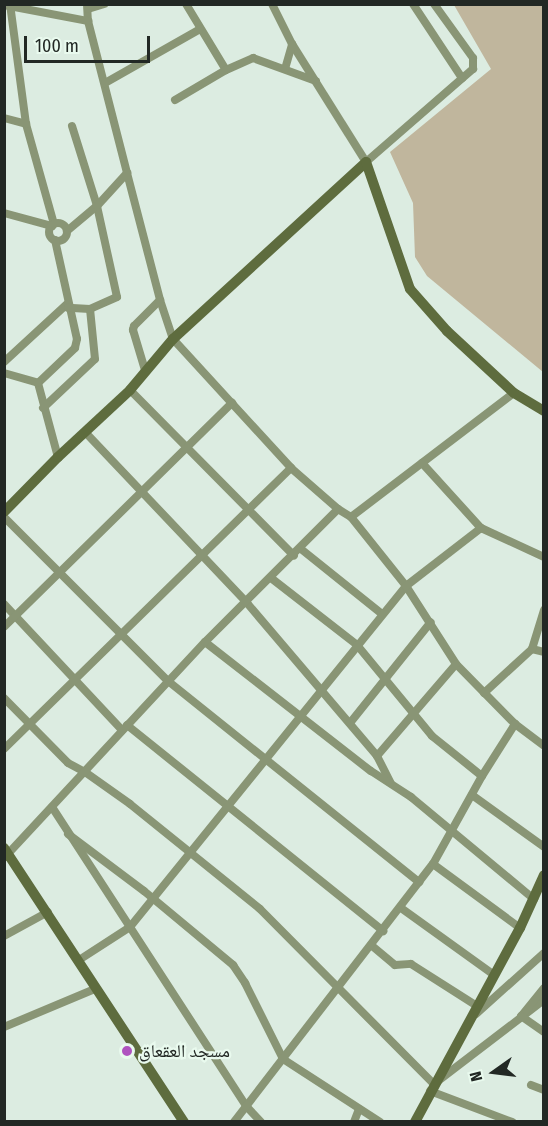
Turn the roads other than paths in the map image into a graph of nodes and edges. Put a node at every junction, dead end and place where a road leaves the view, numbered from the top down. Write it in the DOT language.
graph roads {
  1 [pos="104,4"];
  2 [pos="186,4"];
  3 [pos="272,4"];
  4 [pos="413,4"];
  5 [pos="434,4"];
  6 [pos="8,5"];
  7 [pos="87,7"];
  8 [pos="88,21"];
  9 [pos="200,29"];
  10 [pos="292,44"];
  11 [pos="285,69"];
  12 [pos="226,70"];
  13 [pos="462,78"];
  14 [pos="316,81"];
  15 [pos="105,83"];
  16 [pos="175,100"];
  17 [pos="4,118"];
  18 [pos="26,124"];
  19 [pos="72,126"];
  20 [pos="366,162"];
  21 [pos="127,173"];
  22 [pos="97,206"];
  23 [pos="4,213"];
  24 [pos="53,225"];
  25 [pos="67,231"];
  26 [pos="55,240"];
  27 [pos="160,300"];
  28 [pos="68,306"];
  29 [pos="90,309"];
  30 [pos="173,339"];
  31 [pos="4,362"];
  32 [pos="145,370"];
  33 [pos="4,373"];
  34 [pos="38,383"];
  35 [pos="130,390"];
  36 [pos="514,393"];
  37 [pos="232,404"];
  38 [pos="43,408"];
  39 [pos="543,411"];
  40 [pos="85,432"];
  41 [pos="189,447"];
  42 [pos="58,457"];
  43 [pos="422,463"];
  44 [pos="291,468"];
  45 [pos="141,491"];
  46 [pos="338,509"];
  47 [pos="248,511"];
  48 [pos="4,512"];
  49 [pos="4,517"];
  50 [pos="351,517"];
  51 [pos="481,528"];
  52 [pos="301,549"];
  53 [pos="202,555"];
  54 [pos="294,556"];
  55 [pos="543,557"];
  56 [pos="62,572"];
  57 [pos="271,578"];
  58 [pos="406,586"];
  59 [pos="247,603"];
  60 [pos="4,604"];
  61 [pos="543,610"];
  62 [pos="382,614"];
  63 [pos="16,615"];
  64 [pos="431,622"];
  65 [pos="4,627"];
  66 [pos="121,635"];
  67 [pos="205,642"];
  68 [pos="357,645"];
  69 [pos="532,649"];
  70 [pos="543,652"];
  71 [pos="456,663"];
  72 [pos="385,678"];
  73 [pos="75,680"];
  74 [pos="168,681"];
  75 [pos="321,691"];
  76 [pos="484,693"];
  77 [pos="4,698"];
  78 [pos="413,715"];
  79 [pos="301,716"];
  80 [pos="350,723"];
  81 [pos="515,724"];
  82 [pos="29,725"];
  83 [pos="125,727"];
  84 [pos="543,746"];
  85 [pos="4,749"];
  86 [pos="377,756"];
  87 [pos="268,759"];
  88 [pos="85,772"];
  89 [pos="482,776"];
  90 [pos="391,783"];
  91 [pos="472,795"];
  92 [pos="230,806"];
  93 [pos="52,807"];
  94 [pos="452,831"];
  95 [pos="68,834"];
  96 [pos="543,848"];
  97 [pos="6,853"];
  98 [pos="191,853"];
  99 [pos="433,864"];
  100 [pos="543,875"];
  101 [pos="419,882"];
  102 [pos="534,899"];
  103 [pos="154,900"];
  104 [pos="401,908"];
  105 [pos="48,912"];
  106 [pos="130,927"];
  107 [pos="520,928"];
  108 [pos="383,931"];
  109 [pos="4,936"];
  110 [pos="371,945"];
  111 [pos="543,953"];
  112 [pos="79,960"];
  113 [pos="493,974"];
  114 [pos="543,988"];
  115 [pos="95,989"];
  116 [pos="338,990"];
  117 [pos="543,1000"];
  118 [pos="477,1006"];
  119 [pos="521,1016"];
  120 [pos="471,1018"];
  121 [pos="4,1028"];
  122 [pos="543,1032"];
  123 [pos="283,1059"];
  124 [pos="531,1085"];
  125 [pos="432,1087"];
  126 [pos="543,1090"];
  127 [pos="246,1106"];
  128 [pos="359,1109"];
  129 [pos="184,1122"];
  130 [pos="234,1122"];
  131 [pos="261,1122"];
  132 [pos="354,1122"];
  133 [pos="380,1122"];
  134 [pos="415,1122"];
  135 [pos="512,1122"];
  1 -- 7 [label="street"];
  2 -- 9 [label="street"];
  3 -- 10 [label="street"];
  4 -- 13 [label="street"];
  5 -- 13 [label="street"];
  6 -- 8 [label="street"];
  6 -- 18 [label="street"];
  7 -- 8 [label="street"];
  8 -- 15 [label="street"];
  9 -- 12 [label="street"];
  9 -- 15 [label="street"];
  10 -- 11 [label="street"];
  10 -- 14 [label="street"];
  11 -- 12 [label="street"];
  11 -- 14 [label="street"];
  12 -- 16 [label="street"];
  13 -- 20 [label="street"];
  14 -- 20 [label="street"];
  15 -- 21 [label="street"];
  17 -- 18 [label="street"];
  18 -- 24 [label="street"];
  19 -- 22 [label="street"];
  20 -- 30 [label="street"];
  20 -- 36 [label="street"];
  21 -- 22 [label="street"];
  21 -- 27 [label="street"];
  22 -- 25 [label="street"];
  22 -- 29 [label="street"];
  23 -- 24 [label="street"];
  24 -- 25 [label="street"];
  24 -- 26 [label="street"];
  25 -- 26 [label="street"];
  26 -- 28 [label="street"];
  27 -- 30 [label="street"];
  27 -- 32 [label="street"];
  28 -- 29 [label="street"];
  28 -- 31 [label="street"];
  28 -- 34 [label="street"];
  29 -- 38 [label="street"];
  30 -- 32 [label="street"];
  30 -- 37 [label="street"];
  32 -- 35 [label="street"];
  33 -- 34 [label="street"];
  34 -- 38 [label="street"];
  35 -- 40 [label="street"];
  35 -- 41 [label="street"];
  36 -- 39 [label="street"];
  36 -- 43 [label="street"];
  37 -- 41 [label="street"];
  37 -- 44 [label="street"];
  38 -- 42 [label="street"];
  40 -- 42 [label="street"];
  40 -- 45 [label="street"];
  41 -- 45 [label="street"];
  41 -- 47 [label="street"];
  42 -- 48 [label="street"];
  43 -- 50 [label="street"];
  43 -- 51 [label="street"];
  44 -- 46 [label="street"];
  44 -- 47 [label="street"];
  45 -- 53 [label="street"];
  45 -- 56 [label="street"];
  46 -- 50 [label="street"];
  46 -- 52 [label="street"];
  47 -- 53 [label="street"];
  47 -- 54 [label="street"];
  49 -- 56 [label="street"];
  50 -- 58 [label="street"];
  51 -- 55 [label="street"];
  51 -- 58 [label="street"];
  52 -- 54 [label="street"];
  52 -- 62 [label="street"];
  53 -- 59 [label="street"];
  53 -- 66 [label="street"];
  54 -- 57 [label="street"];
  56 -- 63 [label="street"];
  56 -- 66 [label="street"];
  57 -- 59 [label="street"];
  57 -- 68 [label="street"];
  58 -- 62 [label="street"];
  58 -- 64 [label="street"];
  59 -- 67 [label="street"];
  59 -- 75 [label="street"];
  60 -- 63 [label="street"];
  61 -- 69 [label="street"];
  62 -- 68 [label="street"];
  63 -- 65 [label="street"];
  63 -- 73 [label="street"];
  64 -- 71 [label="street"];
  64 -- 72 [label="street"];
  66 -- 73 [label="street"];
  66 -- 74 [label="street"];
  67 -- 74 [label="street"];
  67 -- 79 [label="street"];
  68 -- 72 [label="street"];
  68 -- 75 [label="street"];
  69 -- 70 [label="street"];
  69 -- 76 [label="street"];
  71 -- 76 [label="street"];
  71 -- 78 [label="street"];
  72 -- 78 [label="street"];
  72 -- 80 [label="street"];
  73 -- 82 [label="street"];
  73 -- 83 [label="street"];
  74 -- 83 [label="street"];
  74 -- 87 [label="street"];
  75 -- 79 [label="street"];
  75 -- 80 [label="street"];
  76 -- 81 [label="street"];
  77 -- 82 [label="street"];
  78 -- 86 [label="street"];
  78 -- 89 [label="street"];
  79 -- 87 [label="street"];
  79 -- 90 [label="street"];
  80 -- 86 [label="street"];
  81 -- 84 [label="street"];
  81 -- 89 [label="street"];
  82 -- 85 [label="street"];
  82 -- 88 [label="street"];
  83 -- 88 [label="street"];
  83 -- 92 [label="street"];
  86 -- 90 [label="street"];
  87 -- 92 [label="street"];
  87 -- 101 [label="street"];
  88 -- 93 [label="street"];
  88 -- 98 [label="street"];
  89 -- 91 [label="street"];
  90 -- 94 [label="street"];
  91 -- 94 [label="street"];
  91 -- 96 [label="street"];
  92 -- 98 [label="street"];
  92 -- 108 [label="street"];
  93 -- 95 [label="street"];
  93 -- 97 [label="street"];
  94 -- 99 [label="street"];
  94 -- 102 [label="street"];
  95 -- 103 [label="street"];
  95 -- 106 [label="street"];
  97 -- 105 [label="street"];
  98 -- 103 [label="street"];
  98 -- 116 [label="street"];
  99 -- 101 [label="street"];
  99 -- 107 [label="street"];
  100 -- 102 [label="street"];
  101 -- 104 [label="street"];
  102 -- 107 [label="street"];
  103 -- 106 [label="street"];
  103 -- 123 [label="street"];
  104 -- 108 [label="street"];
  104 -- 113 [label="street"];
  105 -- 109 [label="street"];
  105 -- 112 [label="street"];
  106 -- 112 [label="street"];
  106 -- 127 [label="street"];
  107 -- 113 [label="street"];
  108 -- 110 [label="street"];
  110 -- 116 [label="street"];
  110 -- 118 [label="street"];
  111 -- 120 [label="street"];
  112 -- 115 [label="street"];
  113 -- 118 [label="street"];
  114 -- 119 [label="street"];
  115 -- 121 [label="street"];
  115 -- 129 [label="street"];
  116 -- 123 [label="street"];
  116 -- 125 [label="street"];
  117 -- 119 [label="street"];
  118 -- 120 [label="street"];
  119 -- 122 [label="street"];
  119 -- 125 [label="street"];
  120 -- 125 [label="street"];
  123 -- 127 [label="street"];
  123 -- 128 [label="street"];
  124 -- 126 [label="street"];
  125 -- 134 [label="street"];
  125 -- 135 [label="street"];
  127 -- 130 [label="street"];
  127 -- 131 [label="street"];
  128 -- 132 [label="street"];
  128 -- 133 [label="street"];
}
